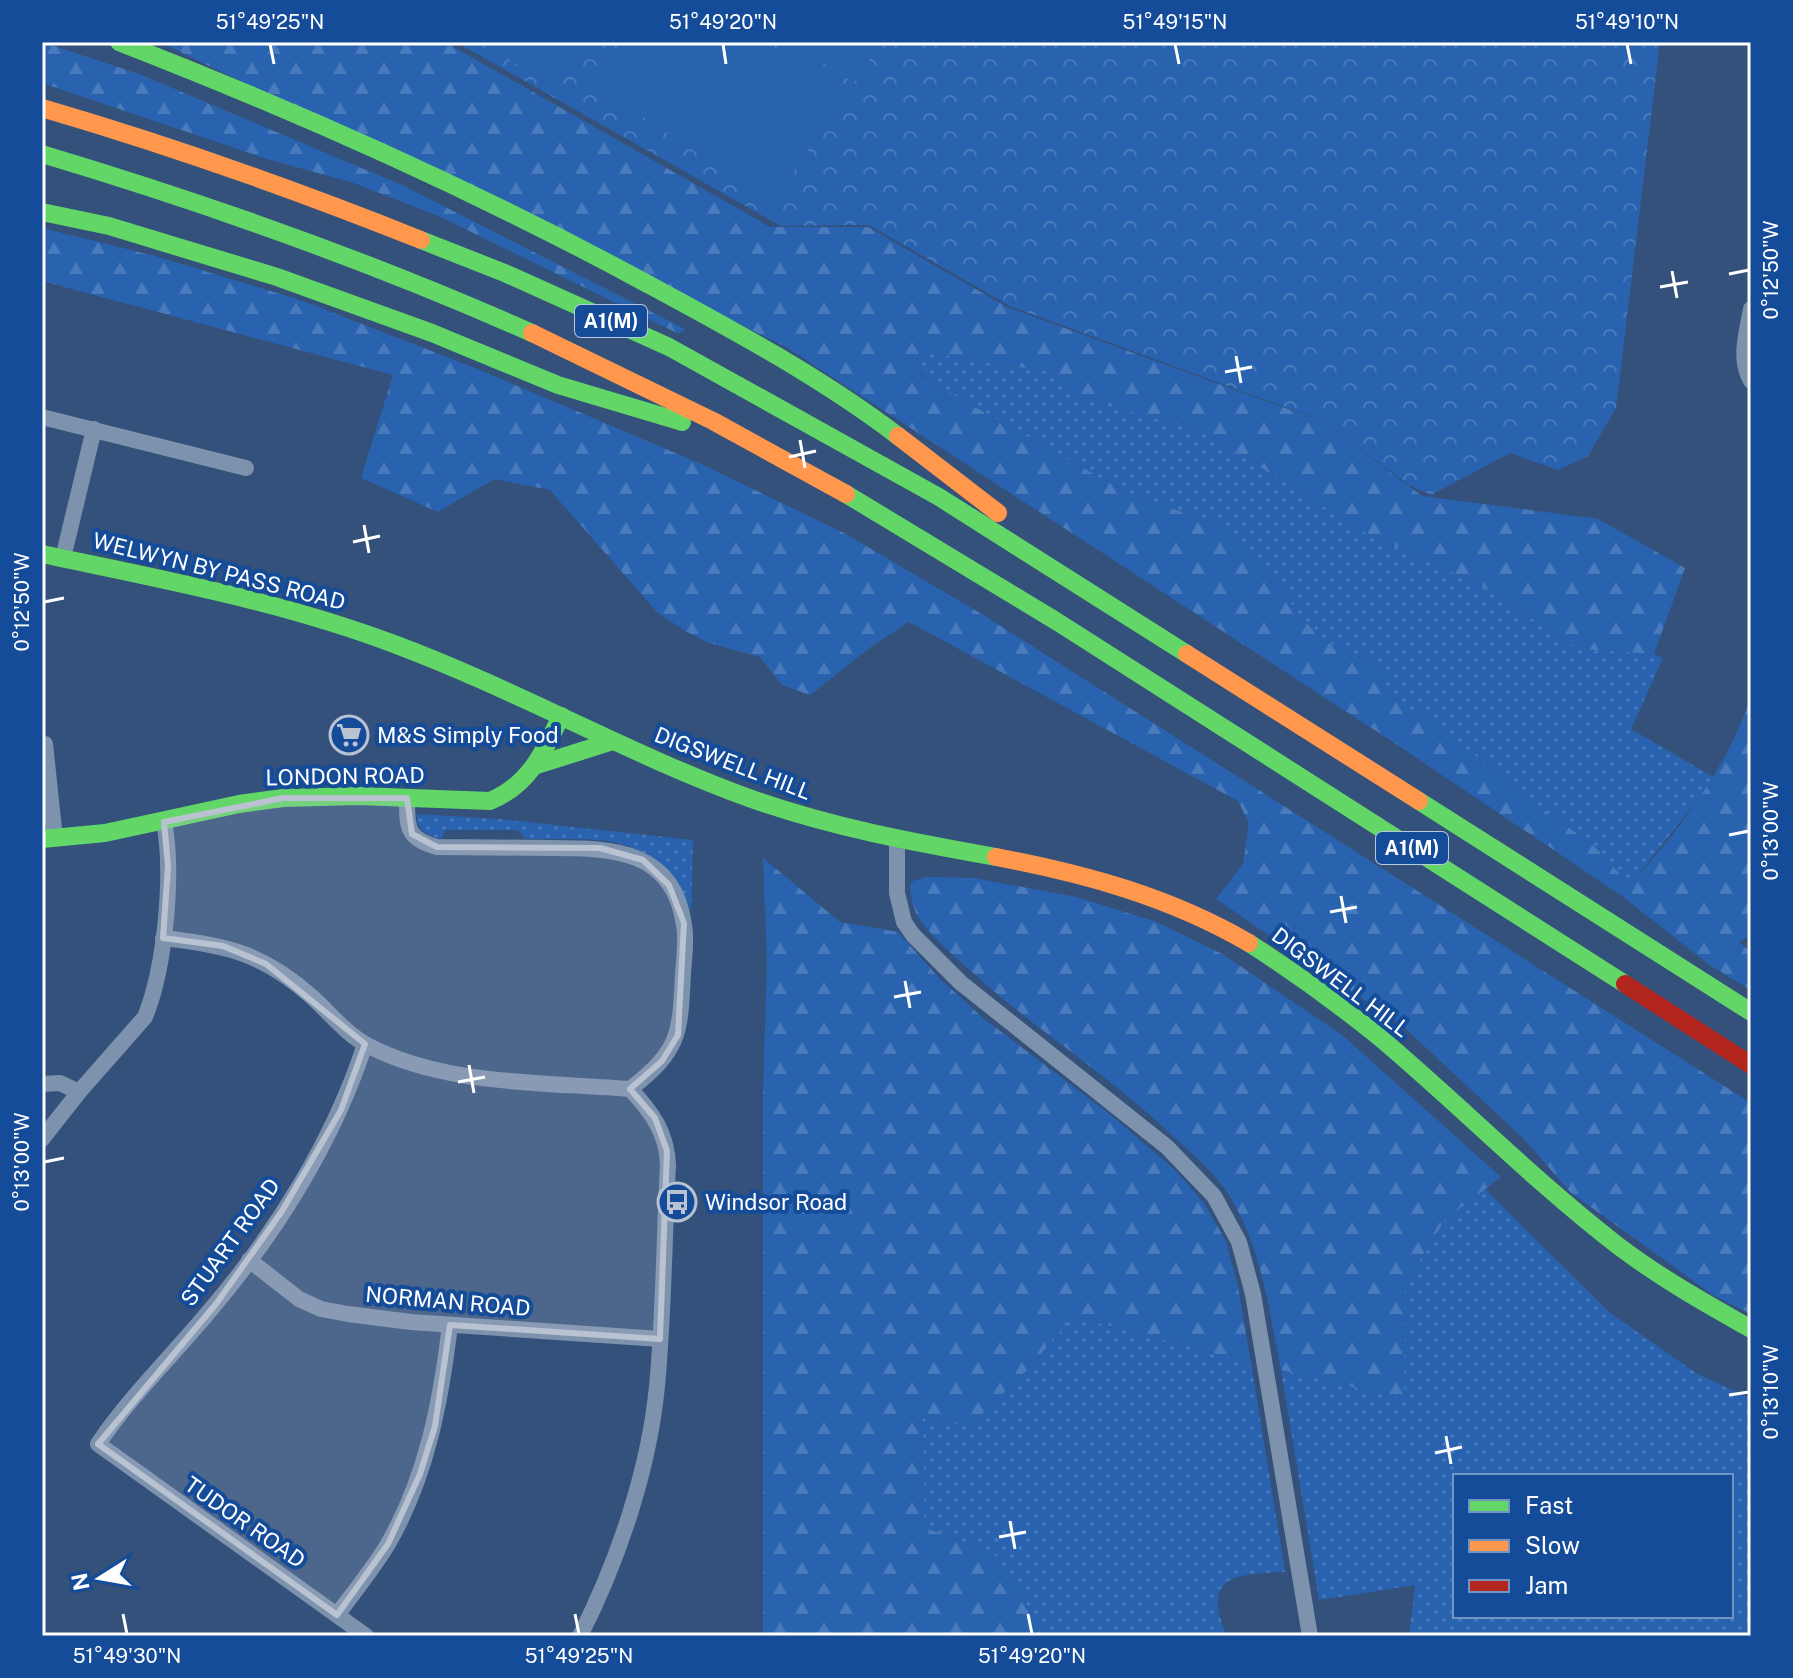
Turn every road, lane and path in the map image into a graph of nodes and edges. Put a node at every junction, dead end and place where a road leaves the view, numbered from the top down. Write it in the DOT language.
graph roads {
  1 [pos="119,42"];
  2 [pos="42,108"];
  3 [pos="42,154"];
  4 [pos="42,212"];
  5 [pos="1751,309"];
  6 [pos="1751,381"];
  7 [pos="42,417"];
  8 [pos="94,429"];
  9 [pos="753,443"];
  10 [pos="246,468"];
  11 [pos="42,554"];
  12 [pos="63,558"];
  13 [pos="1139,622"];
  14 [pos="561,716"];
  15 [pos="613,741"];
  16 [pos="45,744"];
  17 [pos="537,765"];
  18 [pos="407,798"];
  19 [pos="164,822"];
  20 [pos="49,839"];
  21 [pos="897,840"];
  22 [pos="163,938"];
  23 [pos="1751,1012"];
  24 [pos="365,1044"];
  25 [pos="1751,1065"];
  26 [pos="42,1084"];
  27 [pos="630,1089"];
  28 [pos="79,1092"];
  29 [pos="42,1139"];
  30 [pos="249,1260"];
  31 [pos="450,1325"];
  32 [pos="1751,1329"];
  33 [pos="660,1339"];
  34 [pos="98,1444"];
  35 [pos="337,1615"];
  36 [pos="366,1636"];
  37 [pos="580,1636"];
  38 [pos="1310,1636"];
  1 -- 13 [label="main road, A1(M)"];
  2 -- 13 [label="main road, A1(M)"];
  3 -- 9 [label="main road, A1(M)"];
  4 -- 9 [label="main road, A1(M)"];
  5 -- 6 [label="street"];
  7 -- 8 [label="street"];
  8 -- 10 [label="street"];
  8 -- 12 [label="street"];
  9 -- 25 [label="main road, A1(M)"];
  11 -- 12 [label="main road, WELWYN BY PASS ROAD"];
  12 -- 14 [label="main road, WELWYN BY PASS ROAD"];
  13 -- 23 [label="main road, A1(M)"];
  14 -- 15 [label="main road, DIGSWELL HILL"];
  14 -- 17 [label="main road, LONDON ROAD"];
  15 -- 17 [label="main road"];
  15 -- 21 [label="main road, DIGSWELL HILL"];
  16 -- 20 [label="street"];
  17 -- 18 [label="main road, LONDON ROAD"];
  18 -- 19 [label="main road, LONDON ROAD"];
  18 -- 27 [label="street"];
  19 -- 20 [label="main road, LONDON ROAD"];
  19 -- 22 [label="street"];
  21 -- 32 [label="main road, DIGSWELL HILL"];
  21 -- 38 [label="street"];
  22 -- 24 [label="street"];
  22 -- 28 [label="street"];
  24 -- 27 [label="street"];
  24 -- 30 [label="street, STUART ROAD"];
  26 -- 28 [label="street"];
  27 -- 33 [label="street"];
  28 -- 29 [label="street"];
  30 -- 31 [label="street, NORMAN ROAD"];
  30 -- 34 [label="street, STUART ROAD"];
  31 -- 33 [label="street, NORMAN ROAD"];
  31 -- 35 [label="street"];
  33 -- 37 [label="street"];
  34 -- 35 [label="street, TUDOR ROAD"];
  35 -- 36 [label="street, TUDOR ROAD"];
}
